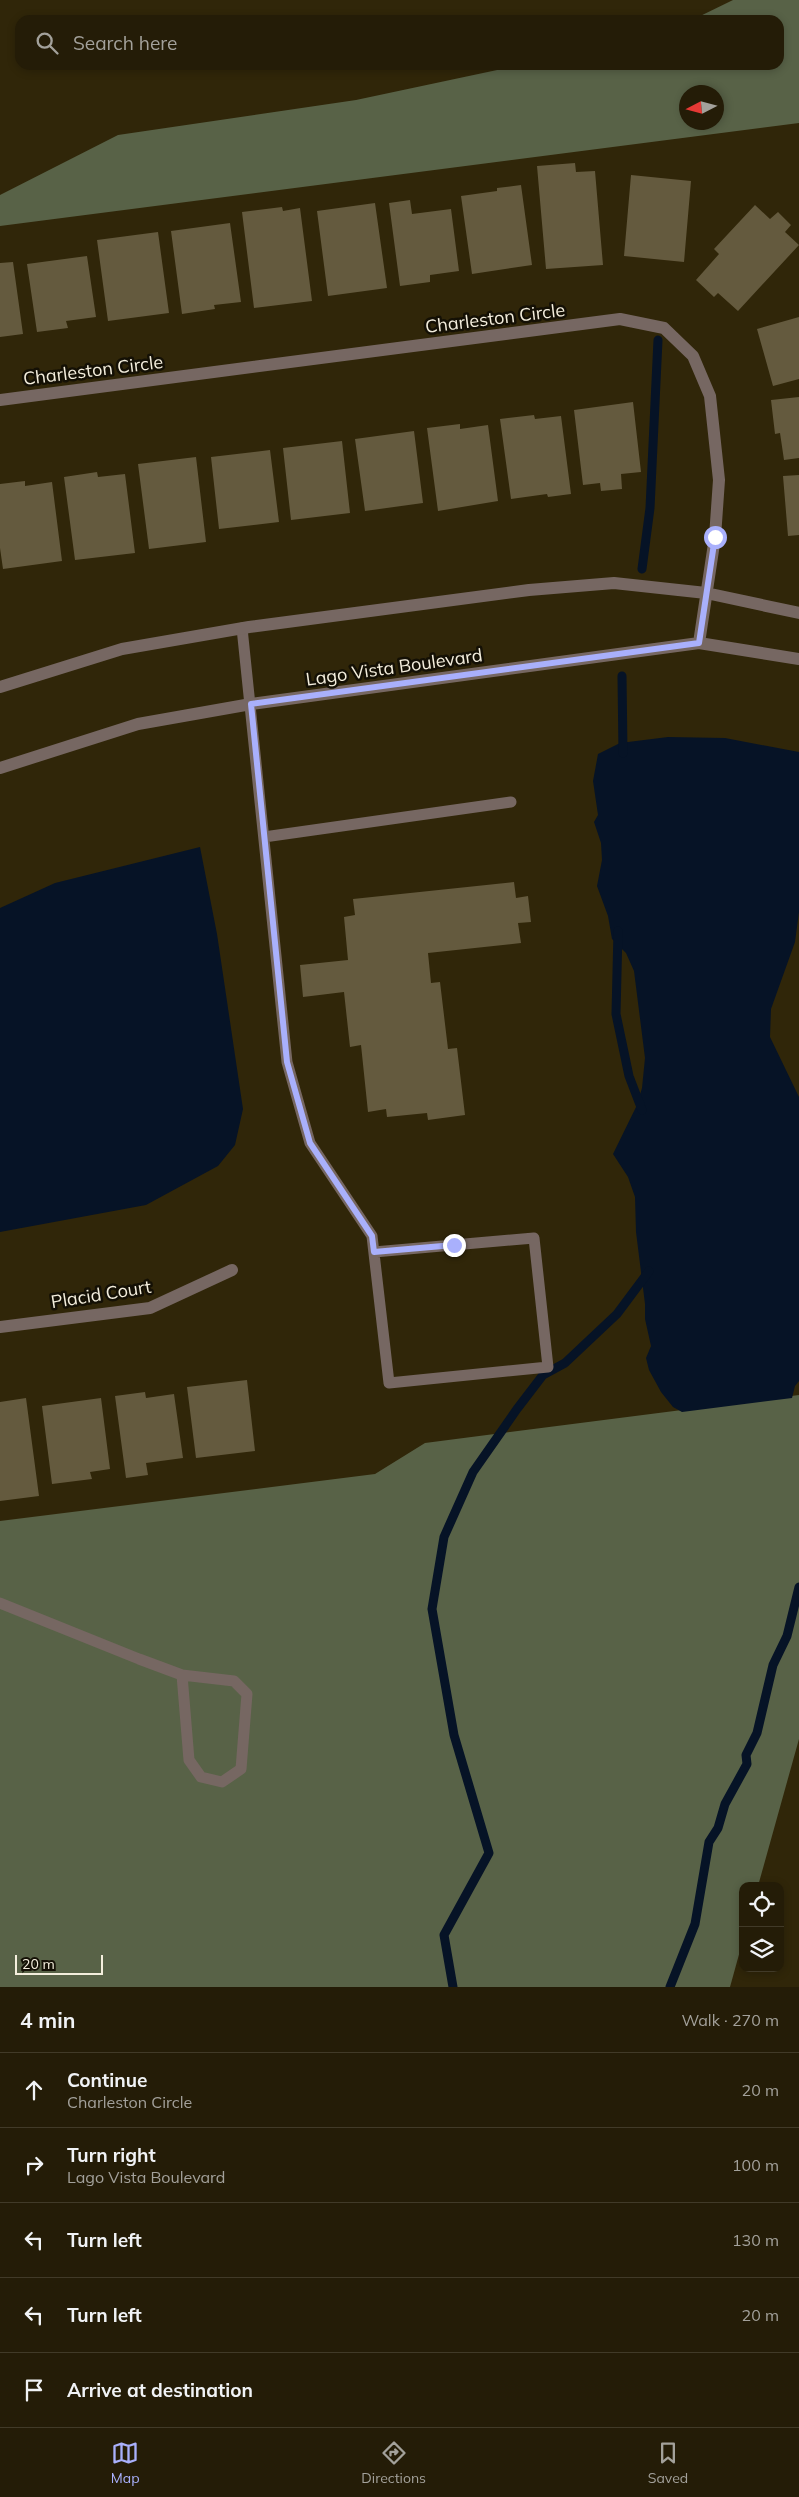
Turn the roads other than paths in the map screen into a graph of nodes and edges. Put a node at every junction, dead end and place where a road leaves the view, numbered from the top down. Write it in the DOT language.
graph roads {
  1 [pos="0,400"];
  2 [pos="706,593"];
  3 [pos="799,613"];
  4 [pos="242,628"];
  5 [pos="699,643"];
  6 [pos="799,659"];
  7 [pos="0,687"];
  8 [pos="251,704"];
  9 [pos="0,768"];
  10 [pos="511,802"];
  11 [pos="264,837"];
  12 [pos="374,1252"];
  13 [pos="232,1270"];
  14 [pos="0,1326"];
  15 [pos="0,1603"];
  16 [pos="182,1675"];
  1 -- 2 [label="street, Charleston Circle"];
  2 -- 3 [label="street"];
  2 -- 4 [label="street"];
  2 -- 5 [label="street, Charleston Circle"];
  4 -- 7 [label="street"];
  4 -- 8 [label="lane"];
  5 -- 6 [label="street, Lago Vista Boulevard"];
  5 -- 8 [label="street, Lago Vista Boulevard"];
  8 -- 9 [label="street, Lago Vista Boulevard"];
  8 -- 11 [label="lane"];
  10 -- 11 [label="lane"];
  11 -- 12 [label="lane"];
  12 -- 12 [label="lane"];
  13 -- 14 [label="street, Placid Court"];
  15 -- 16 [label="lane"];
  16 -- 16 [label="lane"];
}
